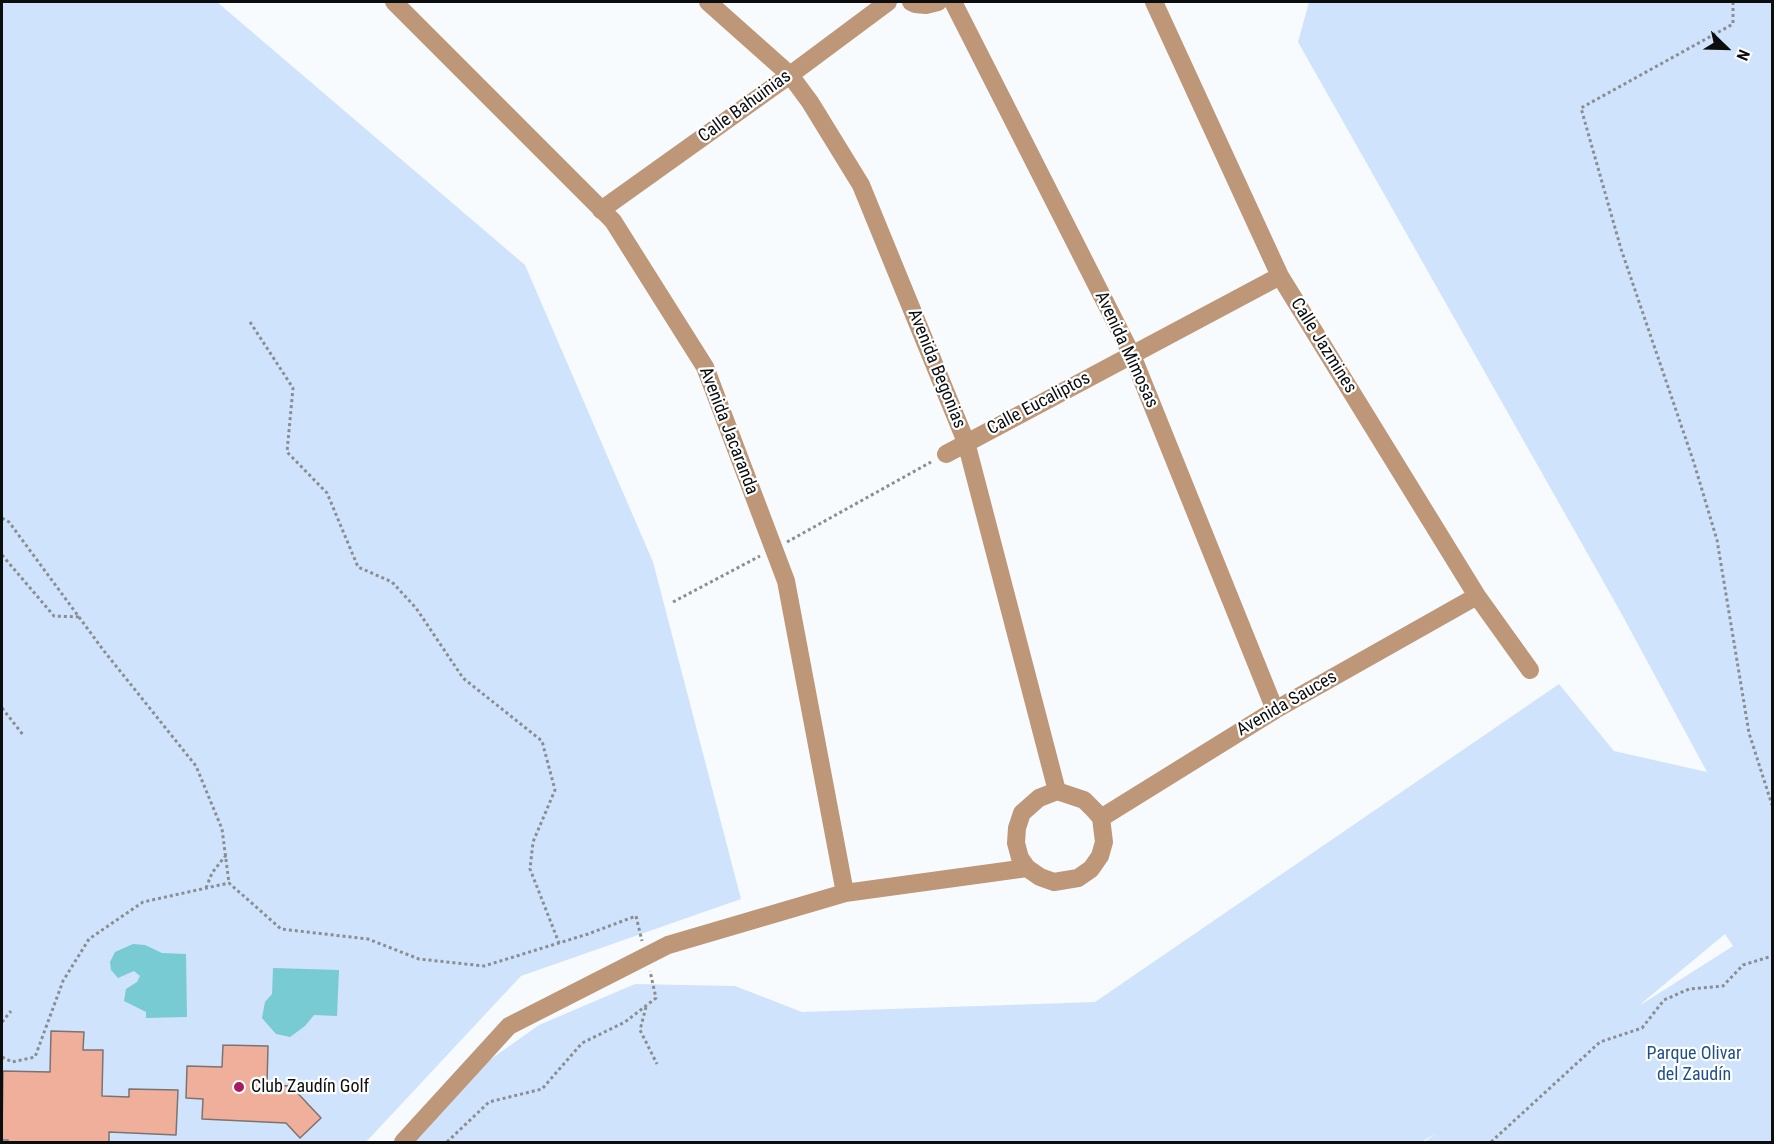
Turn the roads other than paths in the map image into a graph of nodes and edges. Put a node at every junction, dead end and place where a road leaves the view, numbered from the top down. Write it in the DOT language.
graph roads {
  1 [pos="394,2"];
  2 [pos="708,2"];
  3 [pos="888,2"];
  4 [pos="911,2"];
  5 [pos="938,2"];
  6 [pos="953,2"];
  7 [pos="1154,2"];
  8 [pos="790,75"];
  9 [pos="601,210"];
  10 [pos="1280,276"];
  11 [pos="1132,355"];
  12 [pos="966,442"];
  13 [pos="946,454"];
  14 [pos="1477,596"];
  15 [pos="1530,670"];
  16 [pos="1275,710"];
  17 [pos="1057,791"];
  18 [pos="1101,818"];
  19 [pos="1028,868"];
  20 [pos="845,893"];
  21 [pos="403,1143"];
  1 -- 9 [label="street, Avenida Jacaranda"];
  2 -- 8 [label="street, Avenida Begonias"];
  3 -- 8 [label="street, Calle Bahuinias"];
  4 -- 5 [label="street"];
  6 -- 11 [label="street, Avenida Mimosas"];
  7 -- 10 [label="street, Calle Jazmines"];
  8 -- 9 [label="street, Calle Bahuinias"];
  8 -- 12 [label="street, Avenida Begonias"];
  9 -- 20 [label="street, Avenida Jacaranda"];
  10 -- 11 [label="street, Calle Eucaliptos"];
  10 -- 14 [label="street, Calle Jazmines"];
  11 -- 12 [label="street, Calle Eucaliptos"];
  11 -- 16 [label="street, Avenida Mimosas"];
  12 -- 13 [label="street, Calle Eucaliptos"];
  12 -- 17 [label="street, Avenida Begonias"];
  14 -- 15 [label="street, Calle Jazmines"];
  14 -- 16 [label="street, Avenida Sauces"];
  16 -- 18 [label="street, Avenida Sauces"];
  17 -- 18 [label="street"];
  17 -- 19 [label="street"];
  18 -- 19 [label="street"];
  19 -- 20 [label="street"];
  20 -- 21 [label="street"];
}
